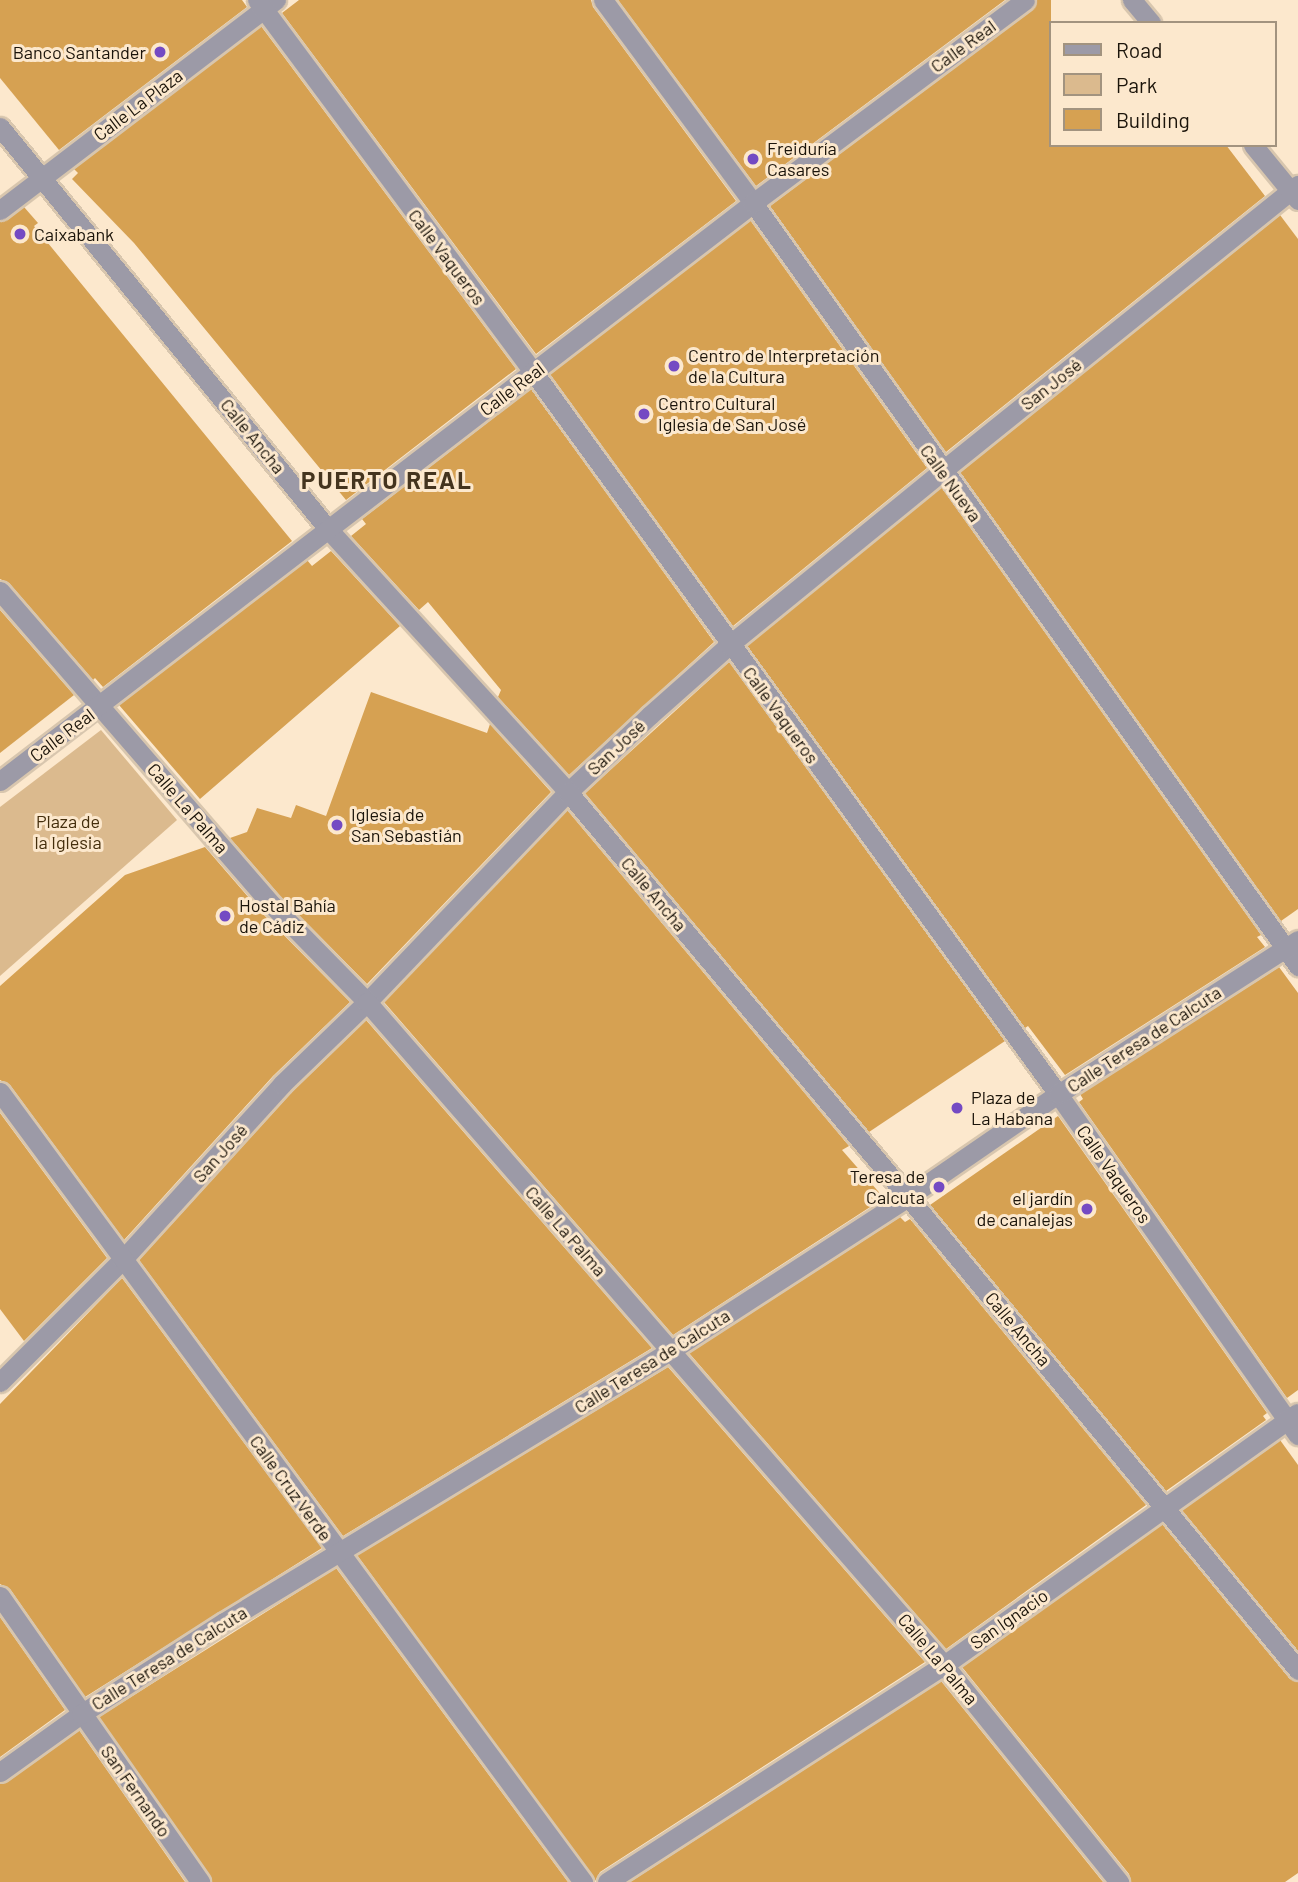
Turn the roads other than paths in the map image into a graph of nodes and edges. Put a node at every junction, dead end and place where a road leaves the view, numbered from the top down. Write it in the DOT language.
graph roads {
  1 [pos="603,0"];
  2 [pos="1025,0"];
  3 [pos="1132,0"];
  4 [pos="265,3"];
  5 [pos="1149,21"];
  6 [pos="0,127"];
  7 [pos="1255,147"];
  8 [pos="42,177"];
  9 [pos="1296,192"];
  10 [pos="753,203"];
  11 [pos="0,210"];
  12 [pos="534,373"];
  13 [pos="942,471"];
  14 [pos="328,529"];
  15 [pos="0,591"];
  16 [pos="729,645"];
  17 [pos="100,706"];
  18 [pos="0,781"];
  19 [pos="568,792"];
  20 [pos="1292,945"];
  21 [pos="1298,965"];
  22 [pos="367,1002"];
  23 [pos="0,1092"];
  24 [pos="1058,1094"];
  25 [pos="908,1197"];
  26 [pos="123,1259"];
  27 [pos="670,1351"];
  28 [pos="0,1382"];
  29 [pos="1294,1423"];
  30 [pos="1166,1508"];
  31 [pos="339,1553"];
  32 [pos="0,1596"];
  33 [pos="944,1665"];
  34 [pos="1298,1670"];
  35 [pos="81,1714"];
  36 [pos="0,1772"];
  37 [pos="200,1882"];
  38 [pos="583,1882"];
  39 [pos="607,1882"];
  40 [pos="1119,1882"];
  1 -- 10 [label="street, Calle Nueva"];
  2 -- 10 [label="street, Calle Real"];
  3 -- 5 [label="street"];
  4 -- 8 [label="street, Calle La Plaza"];
  4 -- 12 [label="street, Calle Vaqueros"];
  6 -- 8 [label="street, Calle Ancha"];
  7 -- 9 [label="street"];
  8 -- 11 [label="street, Calle La Plaza"];
  8 -- 14 [label="street, Calle Ancha"];
  9 -- 13 [label="street, San José"];
  10 -- 12 [label="street, Calle Real"];
  10 -- 13 [label="street, Calle Nueva"];
  12 -- 14 [label="street, Calle Real"];
  12 -- 16 [label="street, Calle Vaqueros"];
  13 -- 16 [label="street, San José"];
  13 -- 20 [label="street, Calle Nueva"];
  14 -- 17 [label="street, Calle Real"];
  14 -- 19 [label="street, Calle Ancha"];
  15 -- 17 [label="street, Calle La Palma"];
  16 -- 19 [label="street, San José"];
  16 -- 24 [label="street, Calle Vaqueros"];
  17 -- 18 [label="street, Calle Real"];
  17 -- 22 [label="street, Calle La Palma"];
  19 -- 22 [label="street, San José"];
  19 -- 25 [label="street, Calle Ancha"];
  20 -- 21 [label="street, Calle Nueva"];
  20 -- 24 [label="street, Calle Teresa de Calcuta"];
  22 -- 26 [label="street, San José"];
  22 -- 27 [label="street, Calle La Palma"];
  23 -- 26 [label="street, Calle Cruz Verde"];
  24 -- 25 [label="street, Calle Teresa de Calcuta"];
  24 -- 29 [label="street, Calle Vaqueros"];
  25 -- 27 [label="street, Calle Teresa de Calcuta"];
  25 -- 30 [label="street, Calle Ancha"];
  26 -- 28 [label="street, San José"];
  26 -- 31 [label="street, Calle Cruz Verde"];
  27 -- 31 [label="street, Calle Teresa de Calcuta"];
  27 -- 33 [label="street, Calle La Palma"];
  29 -- 30 [label="street, San Ignacio"];
  30 -- 33 [label="street, San Ignacio"];
  30 -- 34 [label="street, Calle Ancha"];
  31 -- 35 [label="street, Calle Teresa de Calcuta"];
  31 -- 38 [label="street, Calle Cruz Verde"];
  32 -- 35 [label="street, San Fernando"];
  33 -- 39 [label="street, San Ignacio"];
  33 -- 40 [label="street, Calle La Palma"];
  35 -- 36 [label="street, Calle Teresa de Calcuta"];
  35 -- 37 [label="street, San Fernando"];
}
